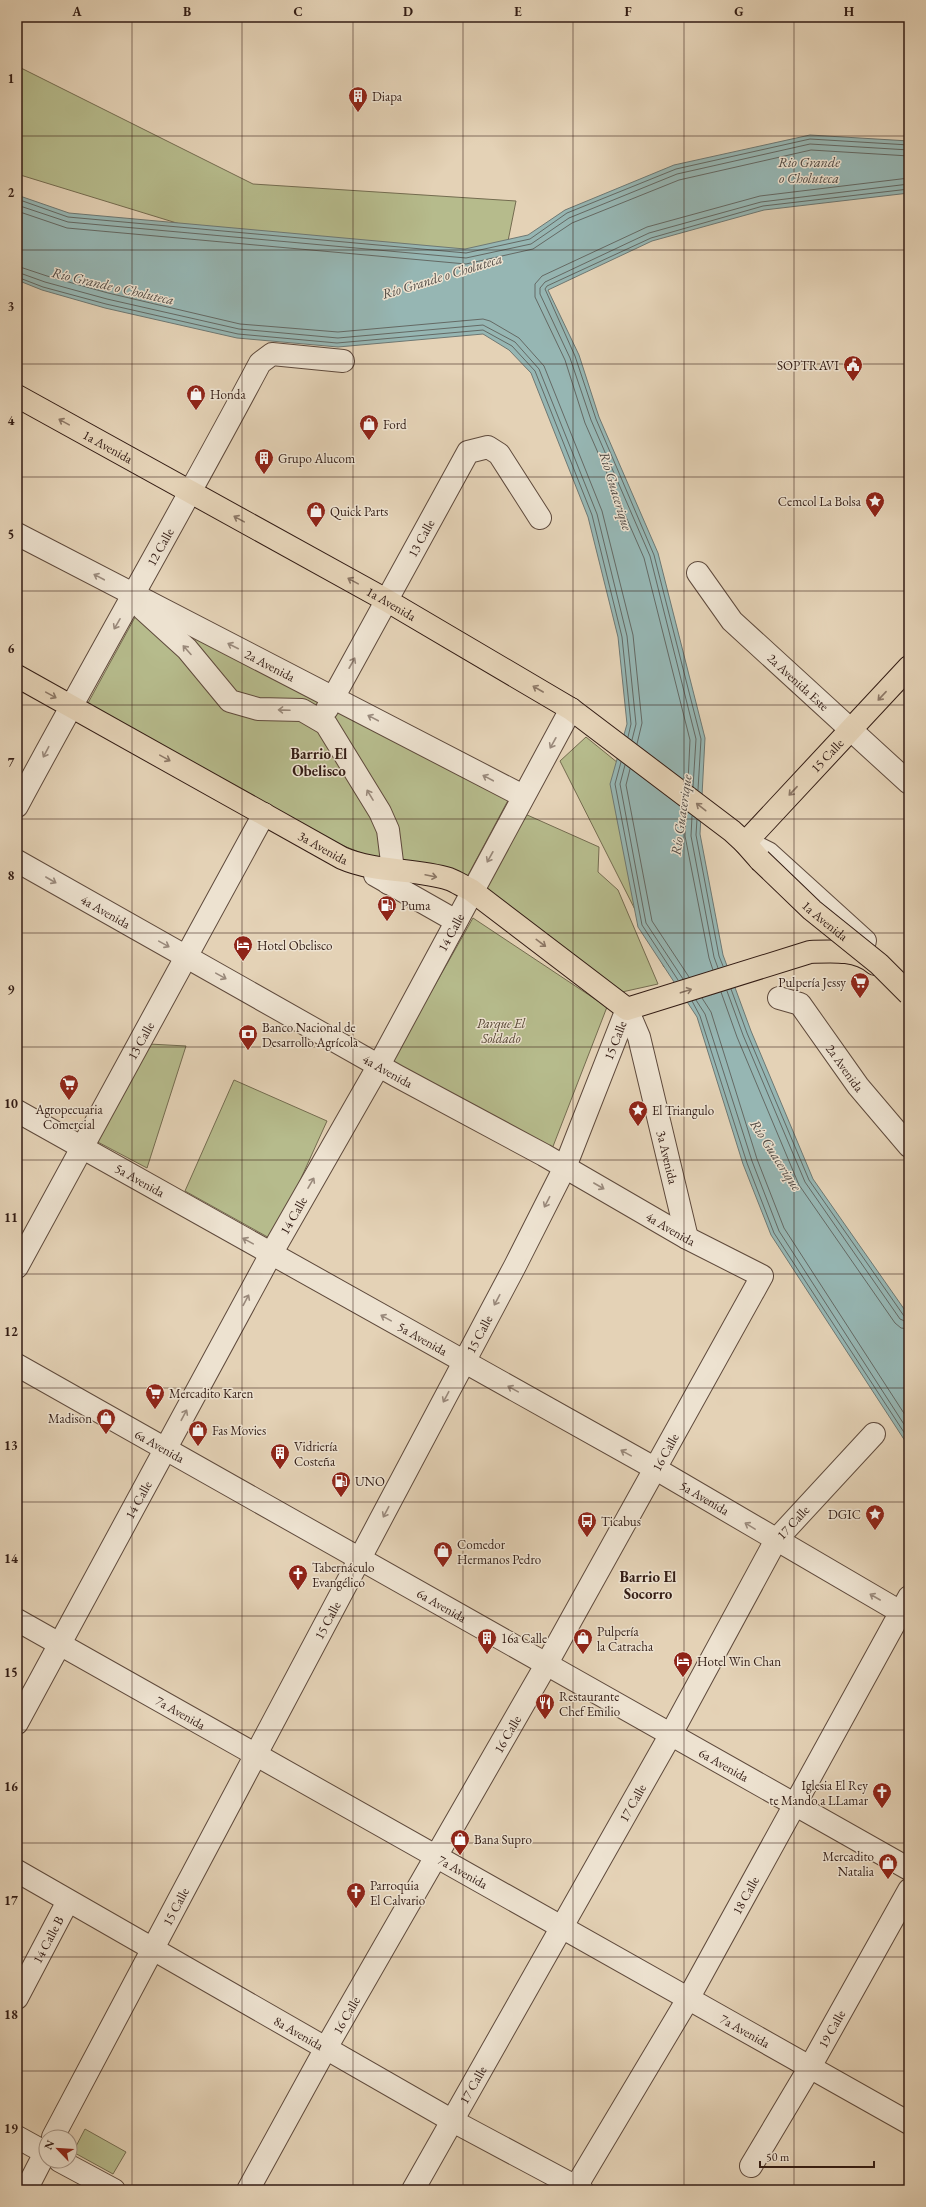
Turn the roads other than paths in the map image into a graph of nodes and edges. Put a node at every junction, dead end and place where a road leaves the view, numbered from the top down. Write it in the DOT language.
graph roads {
  1 [pos="343,361"];
  2 [pos="17,396"];
  3 [pos="192,493"];
  4 [pos="540,518"];
  5 [pos="17,534"];
  6 [pos="698,573"];
  7 [pos="133,597"];
  8 [pos="386,600"];
  9 [pos="909,667"];
  10 [pos="17,676"];
  11 [pos="333,697"];
  12 [pos="71,706"];
  13 [pos="578,713"];
  14 [pos="321,720"];
  15 [pos="851,729"];
  16 [pos="909,783"];
  17 [pos="523,796"];
  18 [pos="17,806"];
  19 [pos="264,814"];
  20 [pos="739,837"];
  21 [pos="17,861"];
  22 [pos="390,876"];
  23 [pos="471,890"];
  24 [pos="456,921"];
  25 [pos="835,951"];
  26 [pos="188,957"];
  27 [pos="909,980"];
  28 [pos="909,984"];
  29 [pos="909,994"];
  30 [pos="779,998"];
  31 [pos="909,1006"];
  32 [pos="626,1009"];
  33 [pos="379,1065"];
  34 [pos="17,1111"];
  35 [pos="909,1146"];
  36 [pos="83,1148"];
  37 [pos="565,1167"];
  38 [pos="687,1238"];
  39 [pos="271,1254"];
  40 [pos="17,1267"];
  41 [pos="762,1276"];
  42 [pos="464,1362"];
  43 [pos="17,1365"];
  44 [pos="874,1434"];
  45 [pos="165,1449"];
  46 [pos="656,1469"];
  47 [pos="776,1540"];
  48 [pos="360,1560"];
  49 [pos="906,1609"];
  50 [pos="17,1620"];
  51 [pos="60,1644"];
  52 [pos="546,1665"];
  53 [pos="17,1723"];
  54 [pos="670,1734"];
  55 [pos="255,1754"];
  56 [pos="796,1805"];
  57 [pos="437,1857"];
  58 [pos="909,1869"];
  59 [pos="17,1871"];
  60 [pos="909,1890"];
  61 [pos="68,1902"];
  62 [pos="562,1928"];
  63 [pos="152,1949"];
  64 [pos="17,1998"];
  65 [pos="688,1999"];
  66 [pos="326,2048"];
  67 [pos="810,2068"];
  68 [pos="451,2120"];
  69 [pos="909,2123"];
  70 [pos="61,2129"];
  71 [pos="17,2137"];
  72 [pos="38,2146"];
  73 [pos="751,2166"];
  74 [pos="78,2168"];
  75 [pos="39,2169"];
  76 [pos="577,2189"];
  77 [pos="26,2190"];
  78 [pos="114,2190"];
  79 [pos="248,2190"];
  80 [pos="413,2190"];
  1 -- 3 [label="street, 12 Calle"];
  3 -- 2 [label="main road, 1a Avenida, one-way"];
  3 -- 7 [label="street, 12 Calle"];
  8 -- 3 [label="main road, 1a Avenida, one-way"];
  4 -- 8 [label="street, 13 Calle"];
  7 -- 5 [label="street, 2a Avenida, one-way"];
  6 -- 15 [label="street, 2a Avenida Este"];
  11 -- 7 [label="street, 2a Avenida, one-way"];
  7 -- 12 [label="street, 12 Calle, one-way"];
  14 -- 7 [label="street, one-way"];
  11 -- 8 [label="street, 13 Calle, one-way"];
  13 -- 8 [label="main road, 1a Avenida, one-way"];
  9 -- 15 [label="main road, 15 Calle, one-way"];
  10 -- 12 [label="main road, 3a Avenida, one-way"];
  11 -- 14 [label="street, 13 Calle"];
  17 -- 11 [label="street, 2a Avenida, one-way"];
  12 -- 18 [label="street, 12 Calle, one-way"];
  12 -- 19 [label="main road, 3a Avenida, one-way"];
  13 -- 17 [label="street, 14 Calle, one-way"];
  20 -- 13 [label="main road, 1a Avenida, one-way"];
  22 -- 14 [label="street, one-way"];
  15 -- 16 [label="street, 2a Avenida Este"];
  15 -- 20 [label="main road, 15 Calle, one-way"];
  17 -- 23 [label="street, 14 Calle, one-way"];
  19 -- 22 [label="main road, 3a Avenida"];
  19 -- 26 [label="street, 13 Calle"];
  20 -- 27 [label="street, 1a Avenida"];
  20 -- 29 [label="main road, 1a Avenida, bridge"];
  21 -- 26 [label="street, 4a Avenida, one-way"];
  22 -- 23 [label="main road, 3a Avenida, one-way"];
  22 -- 24 [label="street"];
  23 -- 24 [label="street, 14 Calle"];
  23 -- 32 [label="main road, 3a Avenida, one-way"];
  24 -- 33 [label="street, 14 Calle"];
  25 -- 28 [label="main road"];
  25 -- 31 [label="main road"];
  32 -- 25 [label="main road, one-way"];
  26 -- 33 [label="street, 4a Avenida, one-way"];
  26 -- 36 [label="street, 13 Calle"];
  30 -- 35 [label="street, 2a Avenida"];
  32 -- 37 [label="street, 15 Calle"];
  32 -- 38 [label="street, 3a Avenida"];
  33 -- 37 [label="street, 4a Avenida"];
  39 -- 33 [label="street, 14 Calle, one-way"];
  34 -- 36 [label="street, 5a Avenida"];
  39 -- 36 [label="street, 5a Avenida, one-way"];
  36 -- 40 [label="street, 13 Calle"];
  37 -- 38 [label="street, 4a Avenida, one-way"];
  37 -- 42 [label="street, 15 Calle, one-way"];
  38 -- 41 [label="street, 4a Avenida"];
  42 -- 39 [label="street, 5a Avenida, one-way"];
  45 -- 39 [label="street, 14 Calle, one-way"];
  41 -- 46 [label="street, 16 Calle"];
  46 -- 42 [label="street, 5a Avenida, one-way"];
  42 -- 48 [label="street, 15 Calle, one-way"];
  43 -- 45 [label="street, 6a Avenida"];
  44 -- 47 [label="street, 17 Calle"];
  45 -- 48 [label="street, 6a Avenida"];
  45 -- 51 [label="street, 14 Calle"];
  47 -- 46 [label="street, 5a Avenida, one-way"];
  46 -- 52 [label="street, 16 Calle"];
  49 -- 47 [label="street, 5a Avenida, one-way"];
  47 -- 54 [label="street, 17 Calle"];
  48 -- 52 [label="street, 6a Avenida"];
  48 -- 55 [label="street, 15 Calle"];
  49 -- 56 [label="street, 18 Calle"];
  50 -- 51 [label="street, 7a Avenida"];
  51 -- 53 [label="street, 14 Calle"];
  51 -- 55 [label="street, 7a Avenida"];
  52 -- 54 [label="street, 6a Avenida"];
  52 -- 57 [label="street, 16 Calle"];
  54 -- 56 [label="street, 6a Avenida"];
  54 -- 62 [label="street, 17 Calle"];
  55 -- 57 [label="street, 7a Avenida"];
  55 -- 63 [label="street, 15 Calle"];
  56 -- 58 [label="street, 6a Avenida"];
  56 -- 65 [label="street, 18 Calle"];
  57 -- 62 [label="street, 7a Avenida"];
  57 -- 66 [label="street, 16 Calle"];
  59 -- 61 [label="street, 8a Avenida"];
  60 -- 67 [label="street, 19 Calle"];
  61 -- 63 [label="street, 8a Avenida"];
  61 -- 64 [label="street, 14 Calle B"];
  62 -- 65 [label="street, 7a Avenida"];
  62 -- 68 [label="street, 17 Calle"];
  63 -- 66 [label="street, 8a Avenida"];
  63 -- 70 [label="street, 15 Calle"];
  65 -- 67 [label="street, 7a Avenida"];
  65 -- 76 [label="street, 18 Calle"];
  66 -- 68 [label="street, 8a Avenida"];
  66 -- 79 [label="street, 16 Calle"];
  67 -- 69 [label="street, 7a Avenida"];
  67 -- 73 [label="street, 19 Calle"];
  68 -- 76 [label="street, 8a Avenida"];
  68 -- 80 [label="street, 17 Calle"];
  71 -- 72 [label="street"];
  74 -- 78 [label="street"];
  75 -- 77 [label="street, 15 Calle"];
}
